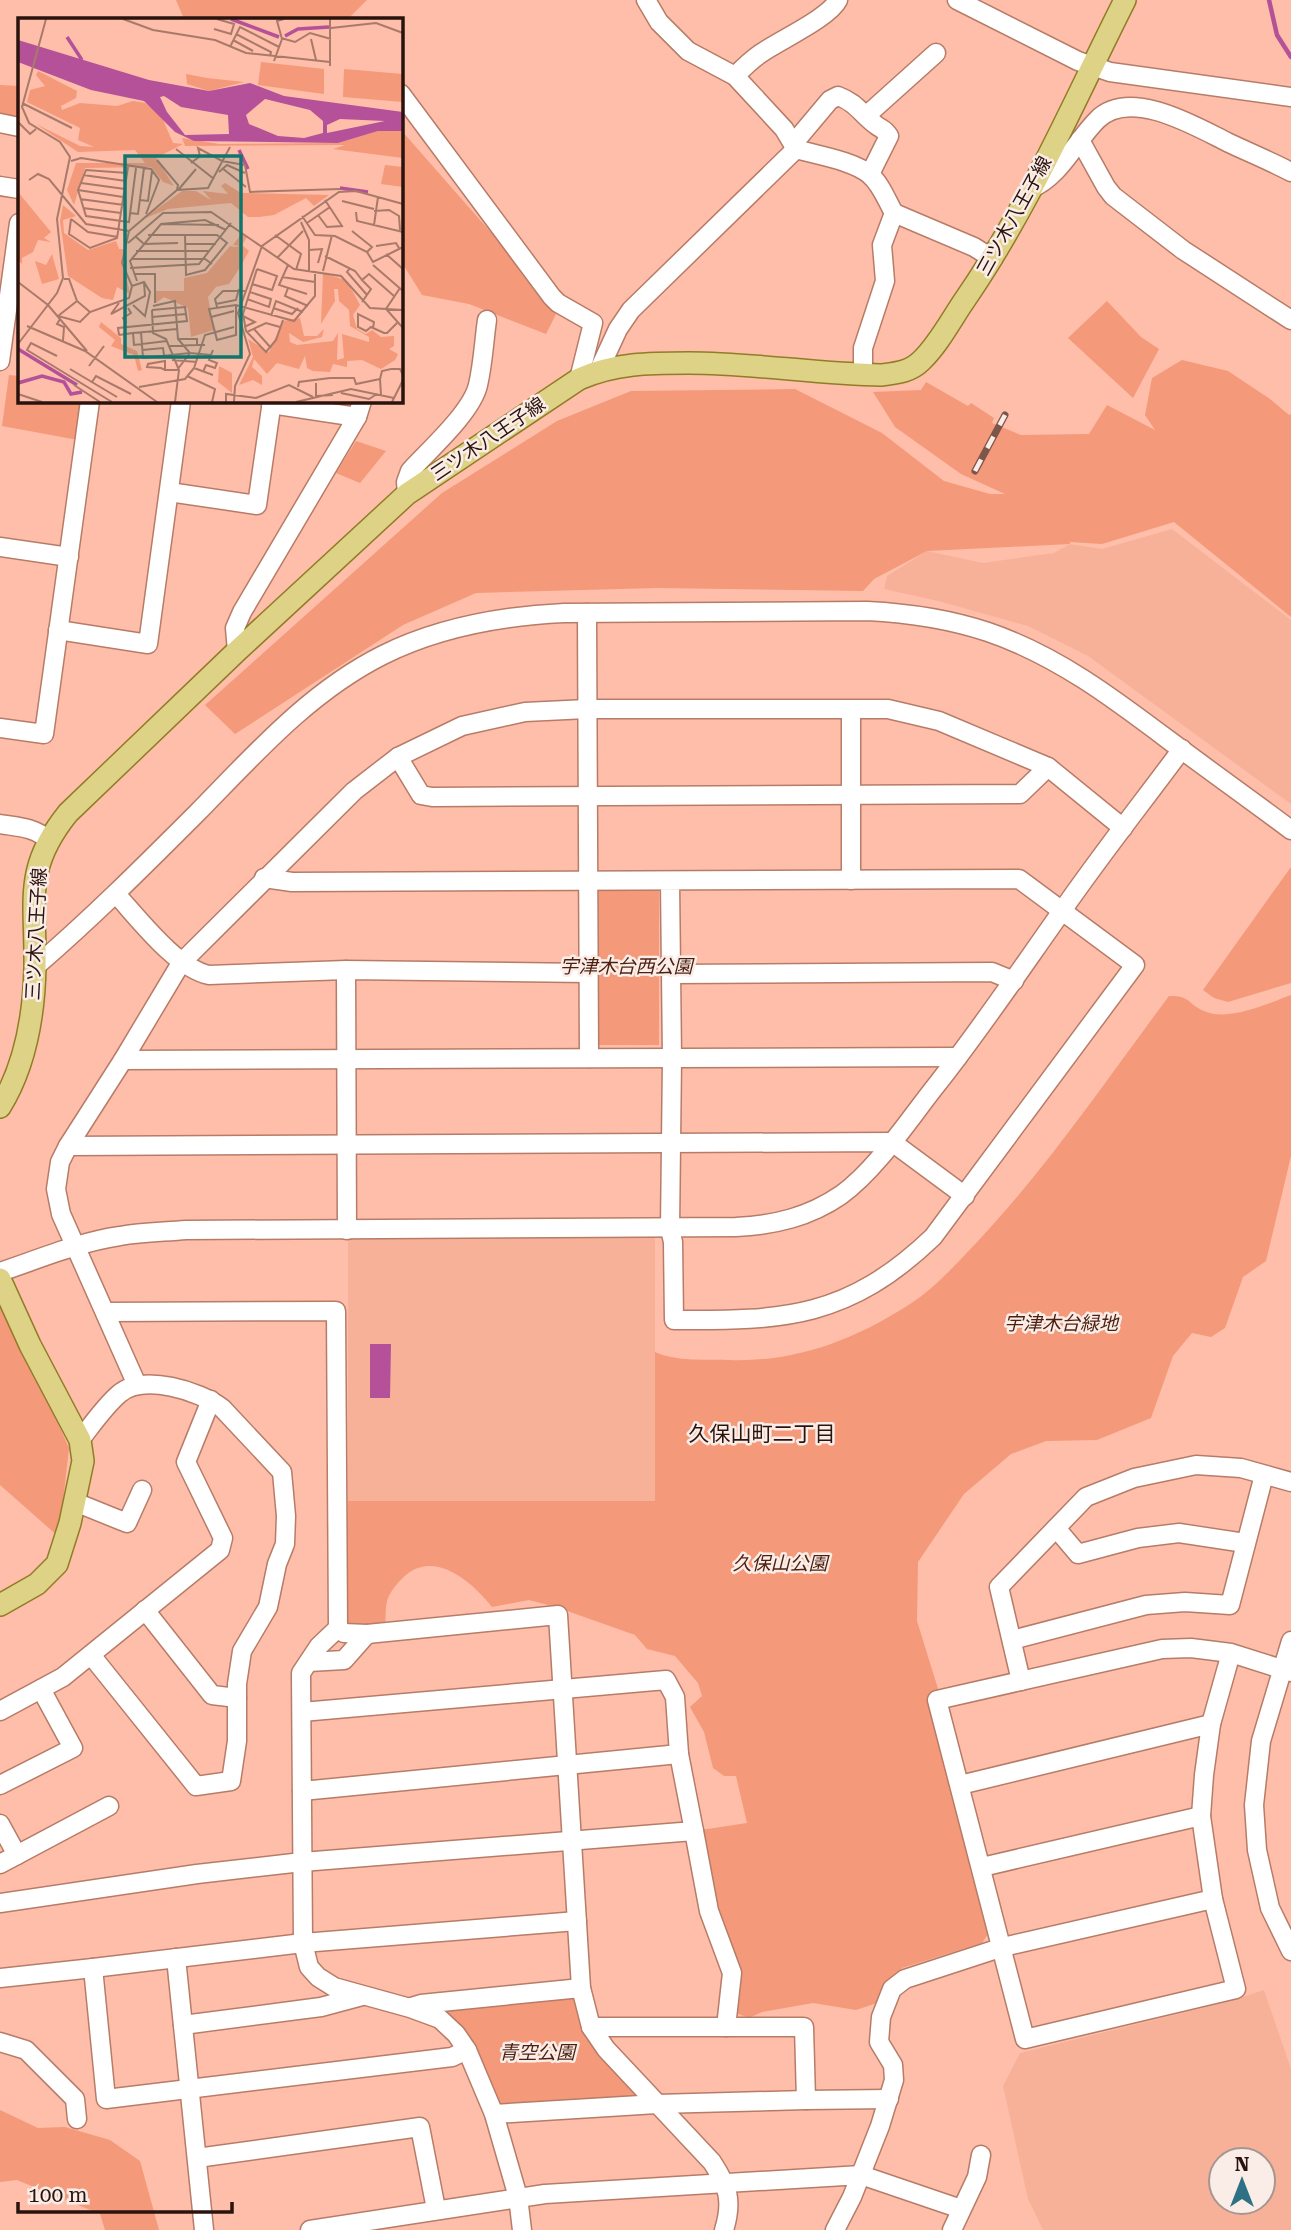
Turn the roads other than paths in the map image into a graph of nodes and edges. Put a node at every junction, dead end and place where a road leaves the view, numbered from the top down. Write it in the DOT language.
graph roads {
  1 [pos="646,0"];
  2 [pos="838,0"];
  3 [pos="957,0"];
  4 [pos="1125,0"];
  5 [pos="936,53"];
  6 [pos="1092,66"];
  7 [pos="735,76"];
  8 [pos="402,95"];
  9 [pos="1291,97"];
  10 [pos="867,115"];
  11 [pos="0,123"];
  12 [pos="18,127"];
  13 [pos="1080,141"];
  14 [pos="794,147"];
  15 [pos="1291,172"];
  16 [pos="870,174"];
  17 [pos="0,186"];
  18 [pos="18,189"];
  19 [pos="1030,189"];
  20 [pos="894,213"];
  21 [pos="18,227"];
  22 [pos="993,259"];
  23 [pos="6,278"];
  24 [pos="486,320"];
  25 [pos="1291,320"];
  26 [pos="0,361"];
  27 [pos="600,370"];
  28 [pos="863,375"];
  29 [pos="579,380"];
  30 [pos="90,402"];
  31 [pos="181,402"];
  32 [pos="271,403"];
  33 [pos="359,409"];
  34 [pos="169,492"];
  35 [pos="407,494"];
  36 [pos="0,547"];
  37 [pos="69,557"];
  38 [pos="587,613"];
  39 [pos="58,630"];
  40 [pos="237,651"];
  41 [pos="587,709"];
  42 [pos="851,710"];
  43 [pos="0,728"];
  44 [pos="1182,749"];
  45 [pos="398,757"];
  46 [pos="1048,767"];
  47 [pos="587,795"];
  48 [pos="850,795"];
  49 [pos="0,824"];
  50 [pos="1123,828"];
  51 [pos="1291,830"];
  52 [pos="48,840"];
  53 [pos="264,878"];
  54 [pos="851,880"];
  55 [pos="588,881"];
  56 [pos="670,881"];
  57 [pos="116,894"];
  58 [pos="1062,910"];
  59 [pos="181,963"];
  60 [pos="35,967"];
  61 [pos="346,970"];
  62 [pos="588,973"];
  63 [pos="672,974"];
  64 [pos="1014,981"];
  65 [pos="958,1057"];
  66 [pos="589,1058"];
  67 [pos="347,1059"];
  68 [pos="672,1059"];
  69 [pos="123,1060"];
  70 [pos="0,1107"];
  71 [pos="892,1142"];
  72 [pos="672,1143"];
  73 [pos="347,1145"];
  74 [pos="68,1146"];
  75 [pos="965,1196"];
  76 [pos="670,1229"];
  77 [pos="347,1230"];
  78 [pos="77,1246"];
  79 [pos="0,1272"];
  80 [pos="0,1279"];
  81 [pos="105,1312"];
  82 [pos="137,1385"];
  83 [pos="211,1400"];
  84 [pos="80,1440"];
  85 [pos="1264,1475"];
  86 [pos="1291,1482"];
  87 [pos="142,1490"];
  88 [pos="75,1502"];
  89 [pos="1056,1528"];
  90 [pos="1245,1543"];
  91 [pos="0,1605"];
  92 [pos="145,1610"];
  93 [pos="338,1628"];
  94 [pos="367,1634"];
  95 [pos="1012,1640"];
  96 [pos="1291,1642"];
  97 [pos="1231,1653"];
  98 [pos="91,1655"];
  99 [pos="309,1662"];
  100 [pos="1286,1671"];
  101 [pos="1021,1681"];
  102 [pos="41,1689"];
  103 [pos="563,1689"];
  104 [pos="237,1698"];
  105 [pos="0,1711"];
  106 [pos="302,1712"];
  107 [pos="1211,1724"];
  108 [pos="679,1754"];
  109 [pos="567,1765"];
  110 [pos="0,1785"];
  111 [pos="960,1785"];
  112 [pos="302,1791"];
  113 [pos="109,1806"];
  114 [pos="1201,1816"];
  115 [pos="0,1824"];
  116 [pos="694,1831"];
  117 [pos="572,1841"];
  118 [pos="17,1855"];
  119 [pos="302,1862"];
  120 [pos="0,1864"];
  121 [pos="982,1867"];
  122 [pos="1213,1899"];
  123 [pos="0,1903"];
  124 [pos="577,1921"];
  125 [pos="303,1943"];
  126 [pos="1003,1947"];
  127 [pos="1291,1951"];
  128 [pos="176,1958"];
  129 [pos="93,1968"];
  130 [pos="0,1978"];
  131 [pos="581,1988"];
  132 [pos="362,1996"];
  133 [pos="410,2008"];
  134 [pos="183,2025"];
  135 [pos="591,2027"];
  136 [pos="726,2027"];
  137 [pos="0,2042"];
  138 [pos="467,2050"];
  139 [pos="190,2090"];
  140 [pos="889,2099"];
  141 [pos="806,2100"];
  142 [pos="657,2104"];
  143 [pos="494,2114"];
  144 [pos="77,2119"];
  145 [pos="981,2155"];
  146 [pos="197,2158"];
  147 [pos="860,2175"];
  148 [pos="725,2182"];
  149 [pos="518,2197"];
  150 [pos="436,2209"];
  151 [pos="961,2209"];
  152 [pos="347,2227"];
  153 [pos="204,2230"];
  154 [pos="310,2230"];
  155 [pos="522,2230"];
  156 [pos="724,2230"];
  157 [pos="835,2230"];
  158 [pos="952,2230"];
  1 -- 7 [label="street"];
  2 -- 7 [label="street"];
  3 -- 6 [label="street"];
  4 -- 6 [label="main road, 三ツ木八王子線"];
  5 -- 10 [label="street"];
  6 -- 9 [label="street"];
  6 -- 19 [label="main road, 三ツ木八王子線"];
  7 -- 14 [label="street"];
  8 -- 29 [label="street"];
  10 -- 14 [label="street"];
  10 -- 16 [label="street"];
  11 -- 12 [label="street"];
  13 -- 15 [label="street"];
  13 -- 19 [label="street"];
  13 -- 25 [label="street"];
  14 -- 16 [label="street"];
  14 -- 27 [label="street"];
  16 -- 20 [label="street"];
  17 -- 18 [label="street"];
  19 -- 22 [label="main road, 三ツ木八王子線"];
  20 -- 22 [label="street"];
  20 -- 28 [label="street"];
  21 -- 23 [label="street"];
  22 -- 28 [label="main road, 三ツ木八王子線"];
  23 -- 26 [label="street"];
  24 -- 35 [label="street"];
  27 -- 28 [label="main road, 三ツ木八王子線"];
  27 -- 29 [label="main road, 三ツ木八王子線"];
  29 -- 35 [label="main road, 三ツ木八王子線"];
  30 -- 37 [label="street"];
  31 -- 34 [label="street"];
  32 -- 33 [label="street"];
  32 -- 34 [label="street"];
  33 -- 40 [label="street"];
  34 -- 39 [label="street"];
  35 -- 40 [label="main road, 三ツ木八王子線"];
  36 -- 37 [label="street"];
  37 -- 39 [label="street"];
  38 -- 41 [label="street"];
  38 -- 44 [label="street"];
  38 -- 57 [label="street"];
  39 -- 43 [label="street"];
  40 -- 52 [label="main road, 三ツ木八王子線"];
  41 -- 42 [label="street"];
  41 -- 45 [label="street"];
  41 -- 47 [label="street"];
  42 -- 46 [label="street"];
  42 -- 48 [label="street"];
  44 -- 50 [label="street"];
  44 -- 51 [label="street"];
  45 -- 47 [label="street"];
  45 -- 53 [label="street"];
  46 -- 48 [label="street"];
  46 -- 50 [label="street"];
  47 -- 48 [label="street"];
  47 -- 55 [label="street"];
  48 -- 54 [label="street"];
  49 -- 52 [label="street"];
  50 -- 58 [label="street"];
  52 -- 60 [label="main road, 三ツ木八王子線"];
  53 -- 55 [label="street"];
  53 -- 59 [label="street"];
  54 -- 56 [label="street"];
  54 -- 58 [label="street"];
  55 -- 56 [label="street"];
  55 -- 62 [label="street"];
  56 -- 63 [label="street"];
  57 -- 59 [label="street"];
  57 -- 60 [label="street"];
  58 -- 64 [label="street"];
  58 -- 75 [label="street"];
  59 -- 61 [label="street"];
  59 -- 69 [label="street"];
  60 -- 70 [label="main road, 三ツ木八王子線"];
  61 -- 62 [label="street"];
  61 -- 67 [label="street"];
  62 -- 66 [label="street"];
  63 -- 64 [label="street"];
  63 -- 68 [label="street"];
  64 -- 65 [label="street"];
  65 -- 68 [label="street"];
  65 -- 71 [label="street"];
  66 -- 67 [label="street"];
  66 -- 68 [label="street"];
  67 -- 69 [label="street"];
  67 -- 73 [label="street"];
  68 -- 72 [label="street"];
  69 -- 74 [label="street"];
  71 -- 72 [label="street"];
  71 -- 75 [label="street"];
  71 -- 76 [label="street"];
  72 -- 73 [label="street"];
  72 -- 76 [label="street"];
  73 -- 74 [label="street"];
  73 -- 77 [label="street"];
  74 -- 78 [label="street"];
  75 -- 76 [label="street"];
  76 -- 77 [label="street"];
  77 -- 78 [label="street"];
  78 -- 79 [label="street"];
  78 -- 81 [label="street"];
  80 -- 84 [label="main road"];
  81 -- 82 [label="street"];
  81 -- 93 [label="street"];
  82 -- 83 [label="street"];
  82 -- 84 [label="street"];
  83 -- 92 [label="street"];
  83 -- 104 [label="street"];
  84 -- 88 [label="main road"];
  85 -- 86 [label="street"];
  85 -- 89 [label="street"];
  85 -- 90 [label="street"];
  87 -- 88 [label="street"];
  88 -- 91 [label="main road"];
  89 -- 90 [label="street"];
  89 -- 95 [label="street"];
  90 -- 95 [label="street"];
  92 -- 98 [label="street"];
  92 -- 104 [label="street"];
  93 -- 94 [label="street"];
  93 -- 99 [label="street"];
  94 -- 99 [label="street"];
  94 -- 103 [label="street"];
  95 -- 101 [label="street"];
  96 -- 100 [label="street"];
  97 -- 100 [label="street"];
  97 -- 101 [label="street"];
  97 -- 107 [label="street"];
  98 -- 102 [label="street"];
  98 -- 104 [label="street"];
  99 -- 106 [label="street"];
  100 -- 127 [label="street"];
  101 -- 111 [label="street"];
  102 -- 105 [label="street"];
  102 -- 110 [label="street"];
  103 -- 106 [label="street"];
  103 -- 108 [label="street"];
  103 -- 109 [label="street"];
  106 -- 112 [label="street"];
  107 -- 111 [label="street"];
  107 -- 114 [label="street"];
  108 -- 109 [label="street"];
  108 -- 116 [label="street"];
  109 -- 112 [label="street"];
  109 -- 117 [label="street"];
  111 -- 121 [label="street"];
  112 -- 119 [label="street"];
  113 -- 118 [label="street"];
  114 -- 121 [label="street"];
  114 -- 122 [label="street"];
  115 -- 118 [label="street"];
  116 -- 117 [label="street"];
  116 -- 136 [label="street"];
  117 -- 119 [label="street"];
  117 -- 124 [label="street"];
  118 -- 120 [label="street"];
  119 -- 123 [label="street"];
  119 -- 125 [label="street"];
  121 -- 126 [label="street"];
  122 -- 126 [label="street"];
  122 -- 126 [label="street"];
  124 -- 125 [label="street"];
  124 -- 131 [label="street"];
  125 -- 128 [label="street"];
  125 -- 132 [label="street"];
  126 -- 140 [label="street"];
  128 -- 129 [label="street"];
  128 -- 134 [label="street"];
  129 -- 130 [label="street"];
  129 -- 139 [label="street"];
  131 -- 133 [label="street"];
  131 -- 135 [label="street"];
  132 -- 133 [label="street"];
  132 -- 134 [label="street"];
  133 -- 138 [label="street"];
  134 -- 139 [label="street"];
  135 -- 136 [label="street"];
  135 -- 142 [label="street"];
  136 -- 141 [label="street"];
  137 -- 144 [label="street"];
  138 -- 139 [label="street"];
  138 -- 143 [label="street"];
  139 -- 146 [label="street"];
  140 -- 141 [label="street"];
  140 -- 147 [label="street"];
  141 -- 142 [label="street"];
  142 -- 143 [label="street"];
  142 -- 148 [label="street"];
  143 -- 149 [label="street"];
  145 -- 151 [label="street"];
  146 -- 150 [label="street"];
  146 -- 153 [label="street"];
  147 -- 148 [label="street"];
  147 -- 151 [label="street"];
  147 -- 157 [label="street"];
  148 -- 149 [label="street"];
  148 -- 156 [label="street"];
  149 -- 150 [label="street"];
  149 -- 155 [label="street"];
  150 -- 152 [label="street"];
  151 -- 158 [label="street"];
  152 -- 154 [label="street"];
}
